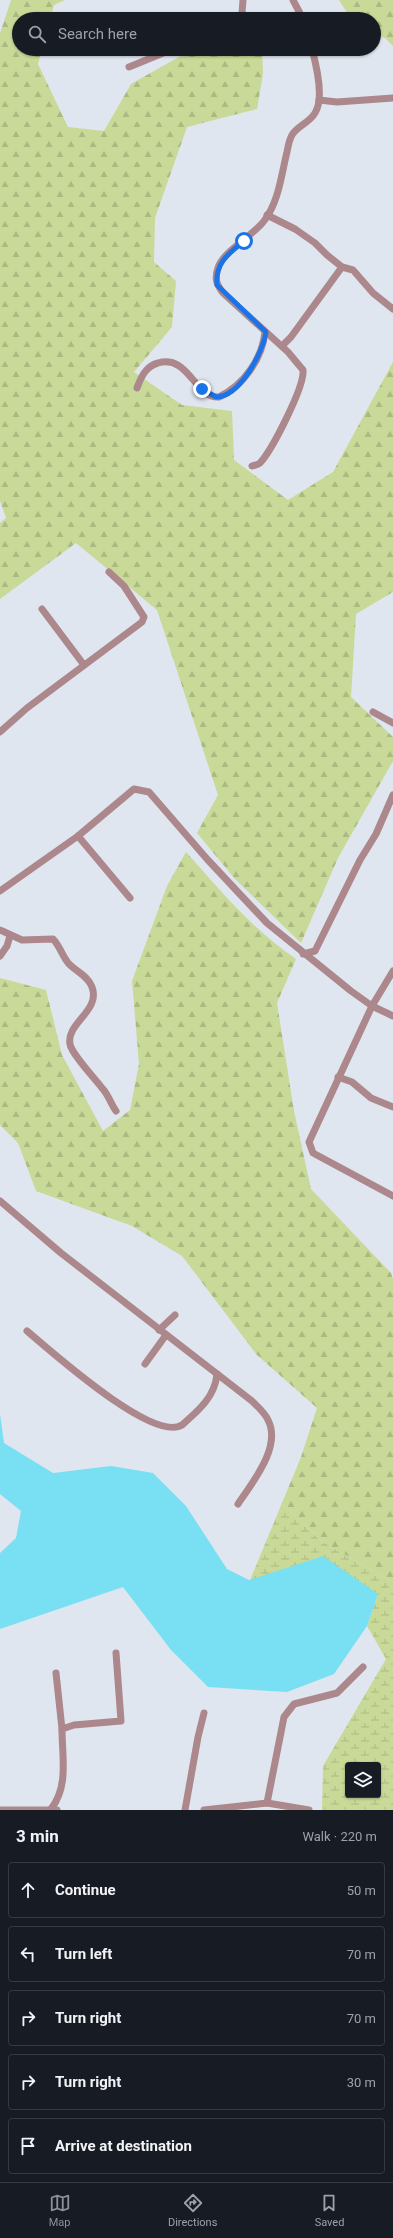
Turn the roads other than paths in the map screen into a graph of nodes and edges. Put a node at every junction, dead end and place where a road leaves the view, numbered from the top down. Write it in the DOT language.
graph roads {
  1 [pos="243,0"];
  2 [pos="292,0"];
  3 [pos="242,12"];
  4 [pos="299,12"];
  5 [pos="156,56"];
  6 [pos="314,56"];
  7 [pos="129,67"];
  8 [pos="393,98"];
  9 [pos="320,100"];
  10 [pos="268,215"];
  11 [pos="342,267"];
  12 [pos="393,309"];
  13 [pos="266,332"];
  14 [pos="282,346"];
  15 [pos="137,388"];
  16 [pos="252,466"];
  17 [pos="109,572"];
  18 [pos="42,609"];
  19 [pos="84,665"];
  20 [pos="373,712"];
  21 [pos="393,723"];
  22 [pos="0,732"];
  23 [pos="393,795"];
  24 [pos="78,836"];
  25 [pos="0,891"];
  26 [pos="130,898"];
  27 [pos="0,930"];
  28 [pos="10,936"];
  29 [pos="303,954"];
  30 [pos="0,956"];
  31 [pos="393,971"];
  32 [pos="372,1006"];
  33 [pos="393,1016"];
  34 [pos="338,1077"];
  35 [pos="393,1107"];
  36 [pos="116,1111"];
  37 [pos="393,1196"];
  38 [pos="0,1201"];
  39 [pos="175,1315"];
  40 [pos="159,1330"];
  41 [pos="27,1331"];
  42 [pos="166,1335"];
  43 [pos="145,1364"];
  44 [pos="217,1374"];
  45 [pos="238,1504"];
  46 [pos="116,1653"];
  47 [pos="363,1667"];
  48 [pos="56,1673"];
  49 [pos="204,1713"];
  50 [pos="62,1729"];
  51 [pos="267,1803"];
  52 [pos="250,1808"];
  53 [pos="0,1810"];
  54 [pos="8,1810"];
  55 [pos="54,1810"];
  56 [pos="185,1810"];
  57 [pos="204,1810"];
  58 [pos="309,1810"];
  1 -- 3 [label="street"];
  2 -- 4 [label="street"];
  5 -- 7 [label="street"];
  6 -- 9 [label="street"];
  8 -- 9 [label="street"];
  9 -- 10 [label="street"];
  10 -- 11 [label="street"];
  10 -- 13 [label="street"];
  11 -- 12 [label="street"];
  11 -- 14 [label="street"];
  13 -- 14 [label="street"];
  13 -- 15 [label="street"];
  14 -- 16 [label="street"];
  17 -- 19 [label="street"];
  18 -- 19 [label="street"];
  19 -- 22 [label="street"];
  20 -- 21 [label="street"];
  23 -- 29 [label="street"];
  24 -- 25 [label="street"];
  24 -- 26 [label="street"];
  24 -- 29 [label="street"];
  27 -- 28 [label="street"];
  28 -- 30 [label="street"];
  28 -- 36 [label="street"];
  29 -- 32 [label="street"];
  31 -- 32 [label="street"];
  32 -- 33 [label="street"];
  32 -- 34 [label="street"];
  34 -- 35 [label="street"];
  34 -- 37 [label="street"];
  38 -- 40 [label="street"];
  39 -- 40 [label="street"];
  40 -- 42 [label="street"];
  41 -- 44 [label="street"];
  42 -- 43 [label="street"];
  42 -- 44 [label="street"];
  44 -- 45 [label="street"];
  46 -- 50 [label="street"];
  47 -- 51 [label="street"];
  48 -- 50 [label="street"];
  49 -- 56 [label="street"];
  50 -- 55 [label="street"];
  51 -- 52 [label="street"];
  51 -- 58 [label="street"];
  52 -- 57 [label="street"];
  53 -- 54 [label="street"];
  54 -- 55 [label="street"];
}
